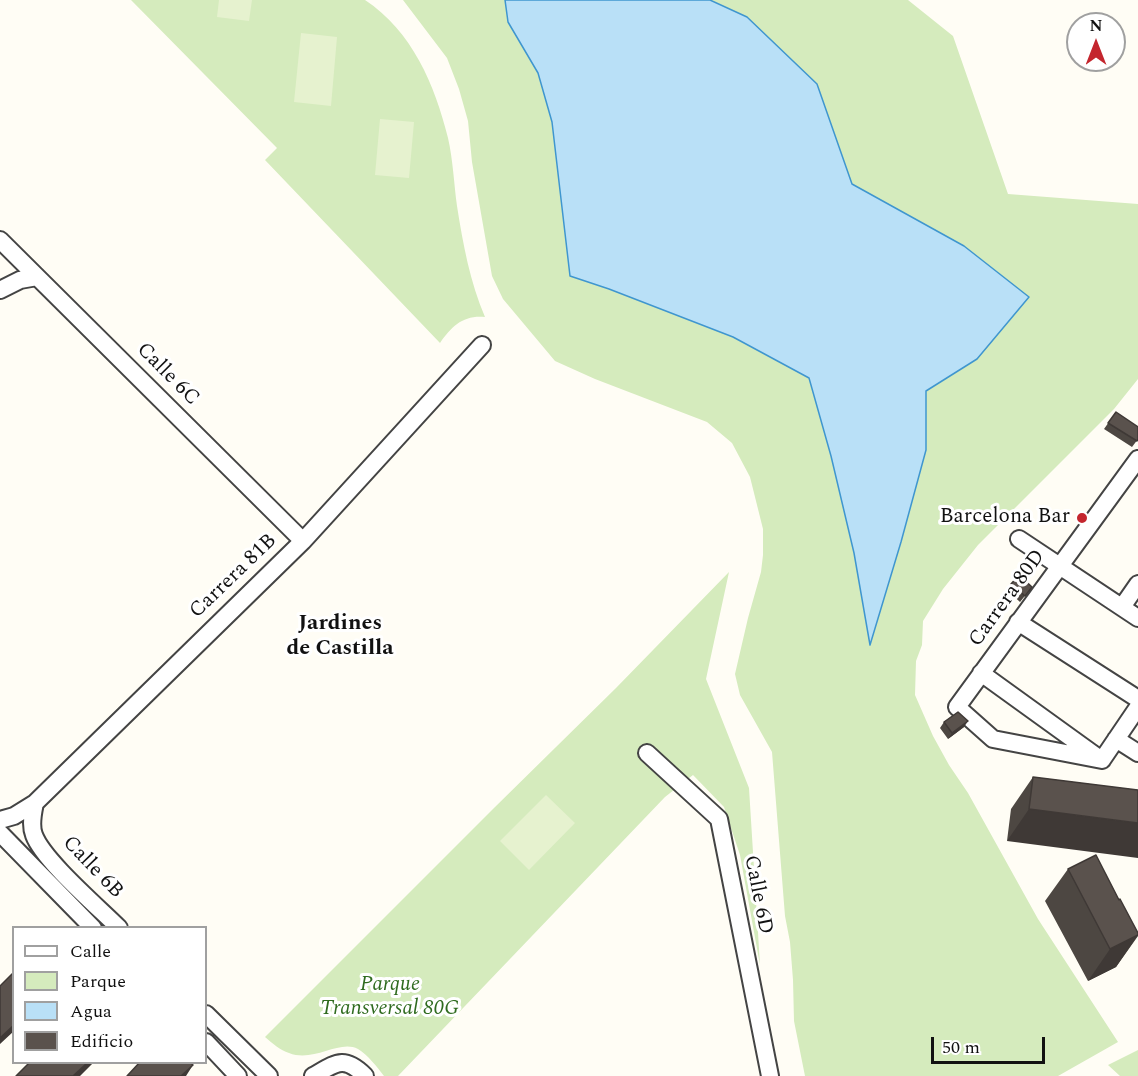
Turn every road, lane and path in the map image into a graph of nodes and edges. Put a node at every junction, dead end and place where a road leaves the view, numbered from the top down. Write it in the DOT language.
graph roads {
  1 [pos="0,240"];
  2 [pos="37,277"];
  3 [pos="0,290"];
  4 [pos="482,345"];
  5 [pos="1138,459"];
  6 [pos="1019,539"];
  7 [pos="303,541"];
  8 [pos="1060,566"];
  9 [pos="1138,584"];
  10 [pos="1122,607"];
  11 [pos="1138,618"];
  12 [pos="1018,622"];
  13 [pos="981,673"];
  14 [pos="1138,699"];
  15 [pos="1138,707"];
  16 [pos="1116,739"];
  17 [pos="647,753"];
  18 [pos="1138,753"];
  19 [pos="1102,760"];
  20 [pos="35,803"];
  21 [pos="0,820"];
  22 [pos="0,833"];
  23 [pos="92,926"];
  24 [pos="118,926"];
  25 [pos="207,1015"];
  26 [pos="207,1043"];
  27 [pos="238,1076"];
  28 [pos="269,1076"];
  29 [pos="313,1076"];
  30 [pos="365,1076"];
  31 [pos="770,1076"];
  1 -- 2 [label="street, Calle 6C"];
  2 -- 3 [label="street"];
  2 -- 7 [label="street, Calle 6C"];
  4 -- 7 [label="street, Carrera 81B"];
  5 -- 8 [label="street, Carrera 80D"];
  6 -- 8 [label="street"];
  7 -- 20 [label="street, Carrera 81B"];
  8 -- 10 [label="street"];
  8 -- 12 [label="street, Carrera 80D"];
  9 -- 10 [label="street"];
  10 -- 11 [label="street"];
  12 -- 13 [label="street, Carrera 80D"];
  12 -- 14 [label="street"];
  13 -- 19 [label="street"];
  13 -- 19 [label="street, Carrera 80D"];
  15 -- 16 [label="street"];
  16 -- 18 [label="street"];
  16 -- 19 [label="street"];
  17 -- 31 [label="street, Calle 6D"];
  20 -- 21 [label="street, Carrera 81B"];
  20 -- 24 [label="street, Calle 6B"];
  22 -- 23 [label="street, Calle 6B"];
  25 -- 28 [label="street"];
  26 -- 27 [label="street"];
  29 -- 30 [label="street"];
}
